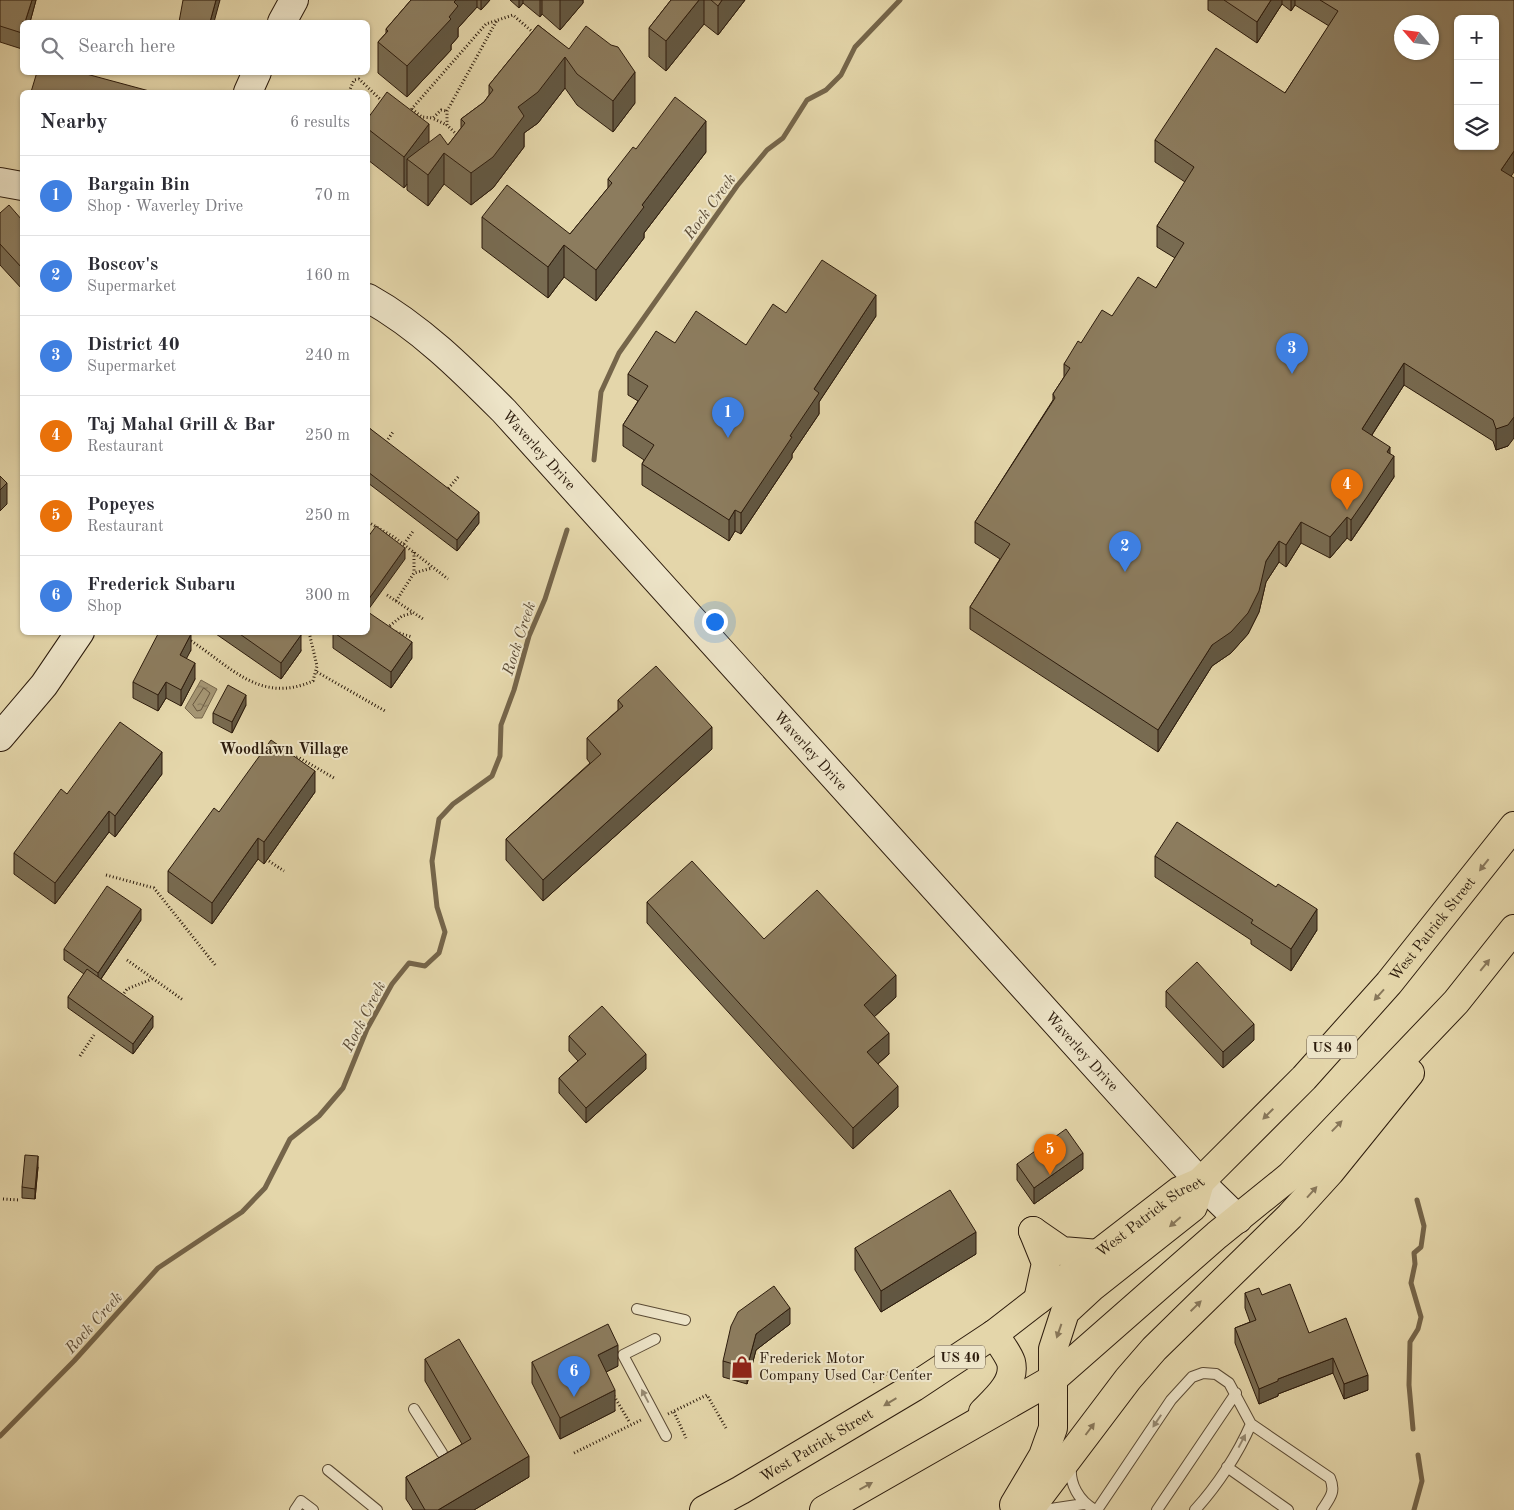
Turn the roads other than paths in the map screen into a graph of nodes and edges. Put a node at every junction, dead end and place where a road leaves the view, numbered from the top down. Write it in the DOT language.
graph roads {
  1 [pos="294,0"];
  2 [pos="283,20"];
  3 [pos="256,75"];
  4 [pos="249,90"];
  5 [pos="0,182"];
  6 [pos="20,186"];
  7 [pos="370,299"];
  8 [pos="78,635"];
  9 [pos="0,737"];
  10 [pos="1514,826"];
  11 [pos="1514,929"];
  12 [pos="1456,1002"];
  13 [pos="1200,1182"];
  14 [pos="1238,1219"];
  15 [pos="1099,1254"];
  16 [pos="1038,1300"];
  17 [pos="637,1309"];
  18 [pos="685,1320"];
  19 [pos="994,1334"];
  20 [pos="655,1339"];
  21 [pos="1053,1379"];
  22 [pos="1236,1393"];
  23 [pos="414,1409"];
  24 [pos="1251,1424"];
  25 [pos="965,1431"];
  26 [pos="666,1436"];
  27 [pos="442,1453"];
  28 [pos="1072,1454"];
  29 [pos="1227,1467"];
  30 [pos="328,1470"];
  31 [pos="1084,1504"];
  32 [pos="295,1510"];
  33 [pos="313,1510"];
  34 [pos="377,1510"];
  35 [pos="704,1510"];
  36 [pos="824,1510"];
  37 [pos="1011,1510"];
  38 [pos="1029,1510"];
  39 [pos="1044,1510"];
  40 [pos="1096,1510"];
  41 [pos="1157,1510"];
  42 [pos="1195,1510"];
  43 [pos="1288,1510"];
  44 [pos="1322,1510"];
  1 -- 2 [label="street"];
  3 -- 4 [label="street"];
  5 -- 6 [label="street"];
  7 -- 13 [label="street, Waverley Drive"];
  8 -- 9 [label="street"];
  10 -- 13 [label="main road, West Patrick Street / US 40, one-way"];
  12 -- 11 [label="main road, one-way"];
  14 -- 12 [label="main road, one-way"];
  28 -- 12 [label="main road, one-way"];
  13 -- 14 [label="street, Waverley Drive"];
  13 -- 15 [label="main road, West Patrick Street / US 40"];
  13 -- 21 [label="main road, one-way"];
  14 -- 21 [label="main road"];
  15 -- 16 [label="main road, West Patrick Street / US 40"];
  15 -- 16 [label="main road"];
  16 -- 19 [label="main road, West Patrick Street / US 40"];
  17 -- 18 [label="lane"];
  19 -- 25 [label="main road"];
  19 -- 35 [label="main road, West Patrick Street / US 40, one-way"];
  26 -- 20 [label="lane, one-way"];
  21 -- 25 [label="main road"];
  21 -- 37 [label="main road"];
  22 -- 24 [label="lane"];
  22 -- 40 [label="lane, one-way"];
  22 -- 41 [label="lane"];
  23 -- 27 [label="lane"];
  29 -- 24 [label="lane, one-way"];
  24 -- 44 [label="lane"];
  36 -- 25 [label="main road, one-way"];
  28 -- 31 [label="lane"];
  28 -- 38 [label="main road"];
  29 -- 42 [label="lane"];
  29 -- 43 [label="lane"];
  30 -- 34 [label="lane"];
  31 -- 39 [label="lane"];
  31 -- 40 [label="lane"];
  32 -- 33 [label="lane"];
}
